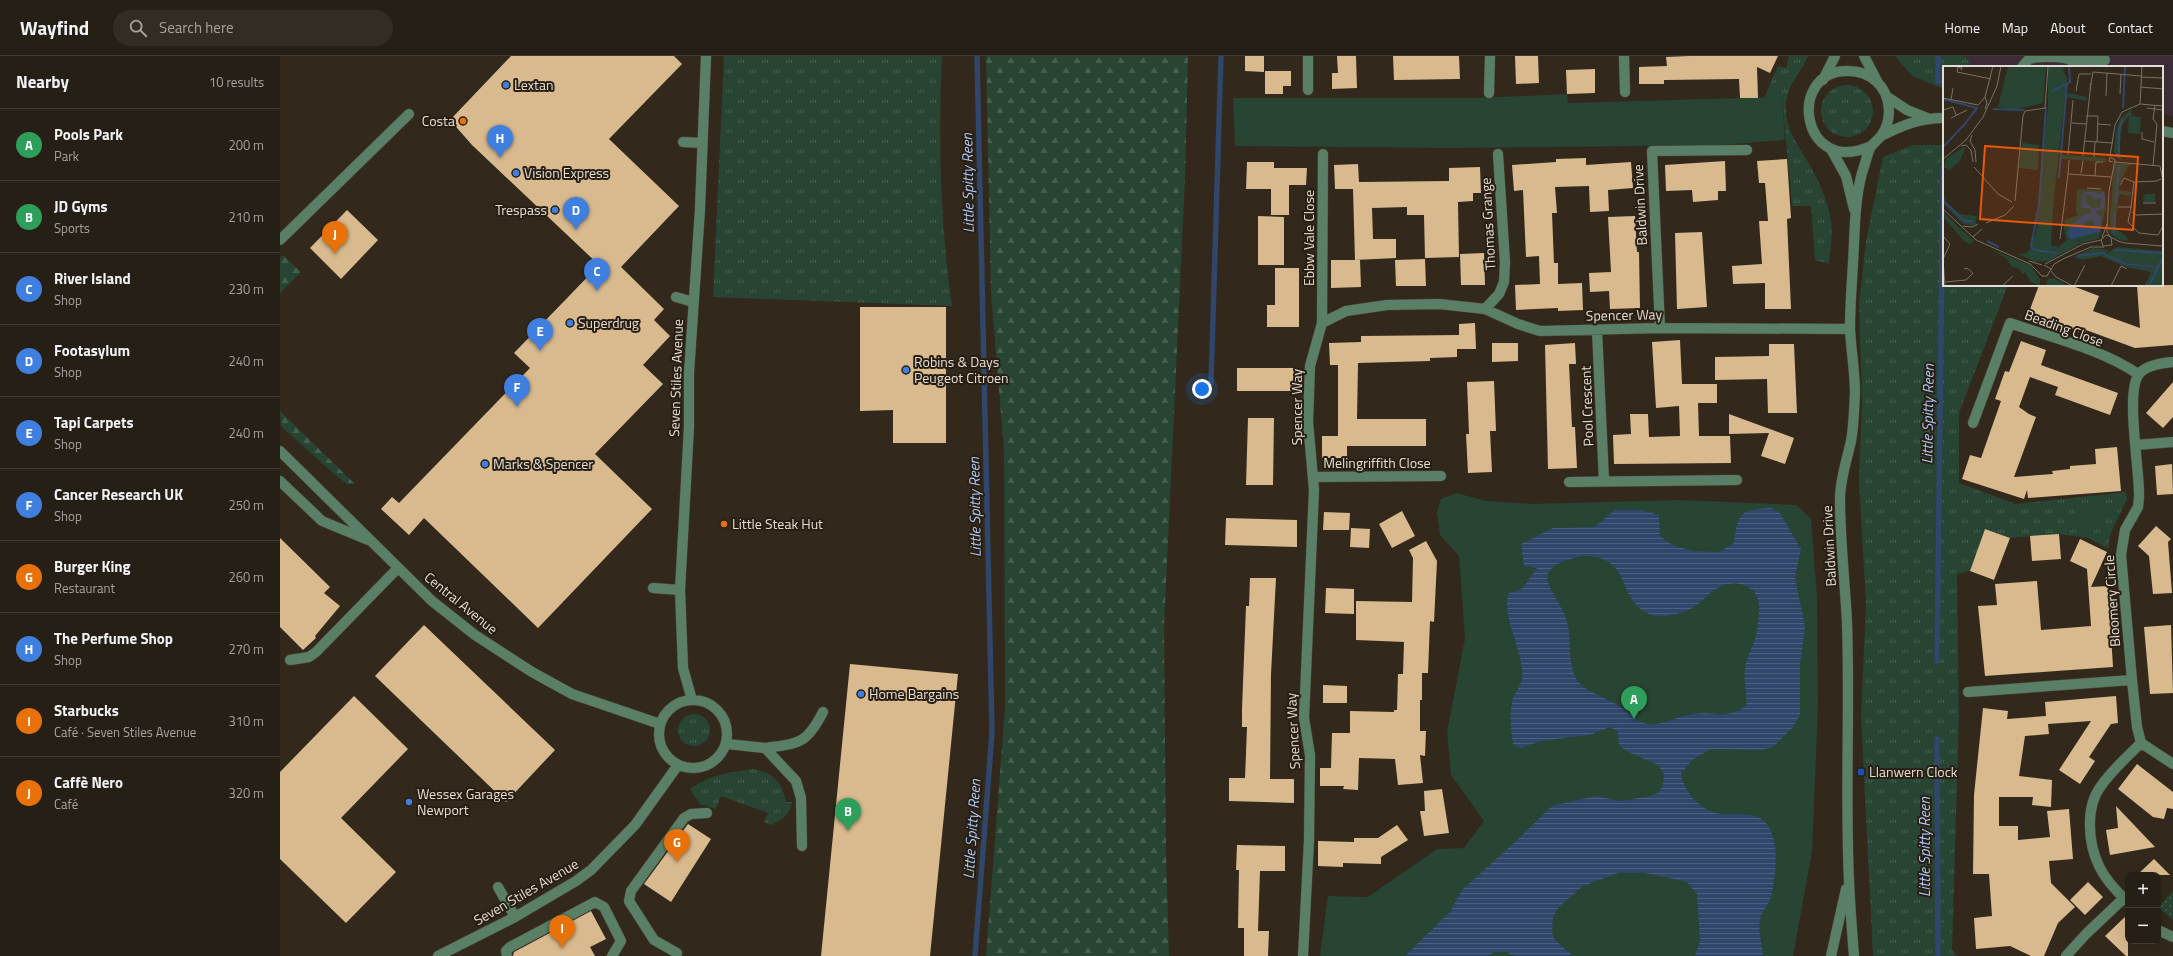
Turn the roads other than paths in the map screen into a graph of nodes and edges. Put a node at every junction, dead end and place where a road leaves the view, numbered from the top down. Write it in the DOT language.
graph roads {
  1 [pos="706,56"];
  2 [pos="1308,56"];
  3 [pos="1490,56"];
  4 [pos="1624,56"];
  5 [pos="1835,56"];
  6 [pos="1864,56"];
  7 [pos="2106,60"];
  8 [pos="2073,64"];
  9 [pos="2023,66"];
  10 [pos="1822,80"];
  11 [pos="1877,82"];
  12 [pos="1308,90"];
  13 [pos="1625,92"];
  14 [pos="1489,93"];
  15 [pos="1886,96"];
  16 [pos="409,114"];
  17 [pos="1927,118"];
  18 [pos="1943,118"];
  19 [pos="2163,131"];
  20 [pos="2173,133"];
  21 [pos="1881,136"];
  22 [pos="683,142"];
  23 [pos="702,143"];
  24 [pos="1871,146"];
  25 [pos="1831,149"];
  26 [pos="1747,150"];
  27 [pos="1323,154"];
  28 [pos="1498,154"];
  29 [pos="1855,213"];
  30 [pos="280,240"];
  31 [pos="676,297"];
  32 [pos="693,302"];
  33 [pos="1484,309"];
  34 [pos="1322,323"];
  35 [pos="1660,328"];
  36 [pos="1850,329"];
  37 [pos="1597,330"];
  38 [pos="2173,362"];
  39 [pos="2138,374"];
  40 [pos="1973,422"];
  41 [pos="2173,442"];
  42 [pos="2136,445"];
  43 [pos="280,451"];
  44 [pos="1441,476"];
  45 [pos="1313,477"];
  46 [pos="1737,480"];
  47 [pos="280,481"];
  48 [pos="1604,481"];
  49 [pos="1569,482"];
  50 [pos="369,540"];
  51 [pos="398,568"];
  52 [pos="653,588"];
  53 [pos="680,590"];
  54 [pos="290,660"];
  55 [pos="2132,680"];
  56 [pos="1968,692"];
  57 [pos="692,700"];
  58 [pos="823,712"];
  59 [pos="660,724"];
  60 [pos="2140,743"];
  61 [pos="726,744"];
  62 [pos="765,748"];
  63 [pos="2173,764"];
  64 [pos="678,765"];
  65 [pos="707,813"];
  66 [pos="802,846"];
  67 [pos="1849,880"];
  68 [pos="498,887"];
  69 [pos="2125,899"];
  70 [pos="2125,901"];
  71 [pos="515,916"];
  72 [pos="2161,931"];
  73 [pos="2173,937"];
  74 [pos="677,953"];
  75 [pos="438,956"];
  76 [pos="507,956"];
  77 [pos="612,956"];
  78 [pos="1303,956"];
  79 [pos="1831,956"];
  80 [pos="1854,956"];
  81 [pos="2066,956"];
  1 -- 23 [label="street, Seven Stiles Avenue"];
  2 -- 12 [label="street"];
  3 -- 14 [label="street"];
  4 -- 13 [label="street"];
  5 -- 10 [label="street"];
  6 -- 11 [label="street"];
  7 -- 8 [label="street"];
  8 -- 9 [label="street"];
  10 -- 11 [label="street"];
  10 -- 25 [label="street"];
  11 -- 15 [label="street"];
  15 -- 17 [label="street"];
  15 -- 21 [label="street"];
  16 -- 30 [label="street"];
  17 -- 18 [label="street"];
  17 -- 21 [label="street"];
  19 -- 20 [label="street"];
  21 -- 24 [label="street"];
  22 -- 23 [label="street"];
  23 -- 32 [label="street, Seven Stiles Avenue"];
  24 -- 25 [label="street"];
  24 -- 29 [label="street"];
  25 -- 29 [label="street"];
  26 -- 35 [label="street, Baldwin Drive"];
  27 -- 34 [label="street, Ebbw Vale Close"];
  28 -- 33 [label="street, Thomas Grange"];
  29 -- 36 [label="street, Baldwin Drive"];
  31 -- 32 [label="street"];
  32 -- 53 [label="street, Seven Stiles Avenue"];
  33 -- 34 [label="street, Spencer Way"];
  33 -- 37 [label="street, Spencer Way"];
  34 -- 45 [label="street, Spencer Way"];
  35 -- 36 [label="street, Spencer Way"];
  35 -- 37 [label="street, Spencer Way"];
  36 -- 67 [label="street, Baldwin Drive"];
  37 -- 48 [label="street, Pool Crescent"];
  38 -- 39 [label="street"];
  39 -- 40 [label="street, Beading Close"];
  39 -- 42 [label="street, Bloomery Circle"];
  41 -- 42 [label="street"];
  42 -- 55 [label="street, Bloomery Circle"];
  43 -- 50 [label="street, Central Avenue"];
  44 -- 45 [label="street, Melingriffith Close"];
  45 -- 78 [label="street, Spencer Way"];
  46 -- 48 [label="street"];
  47 -- 50 [label="street"];
  48 -- 49 [label="street"];
  50 -- 51 [label="street, Central Avenue"];
  51 -- 54 [label="street"];
  51 -- 59 [label="street, Central Avenue"];
  52 -- 53 [label="street"];
  53 -- 57 [label="street, Seven Stiles Avenue"];
  55 -- 56 [label="street"];
  55 -- 60 [label="street, Bloomery Circle"];
  57 -- 59 [label="street"];
  57 -- 61 [label="street"];
  58 -- 62 [label="street"];
  59 -- 64 [label="street"];
  60 -- 63 [label="street"];
  60 -- 69 [label="street"];
  61 -- 62 [label="street"];
  61 -- 64 [label="street"];
  62 -- 66 [label="street"];
  64 -- 71 [label="street, Seven Stiles Avenue"];
  65 -- 74 [label="street"];
  67 -- 79 [label="street"];
  67 -- 80 [label="street"];
  68 -- 71 [label="street"];
  70 -- 81 [label="street"];
  71 -- 75 [label="street, Seven Stiles Avenue"];
  72 -- 73 [label="street"];
  76 -- 77 [label="street"];
}
